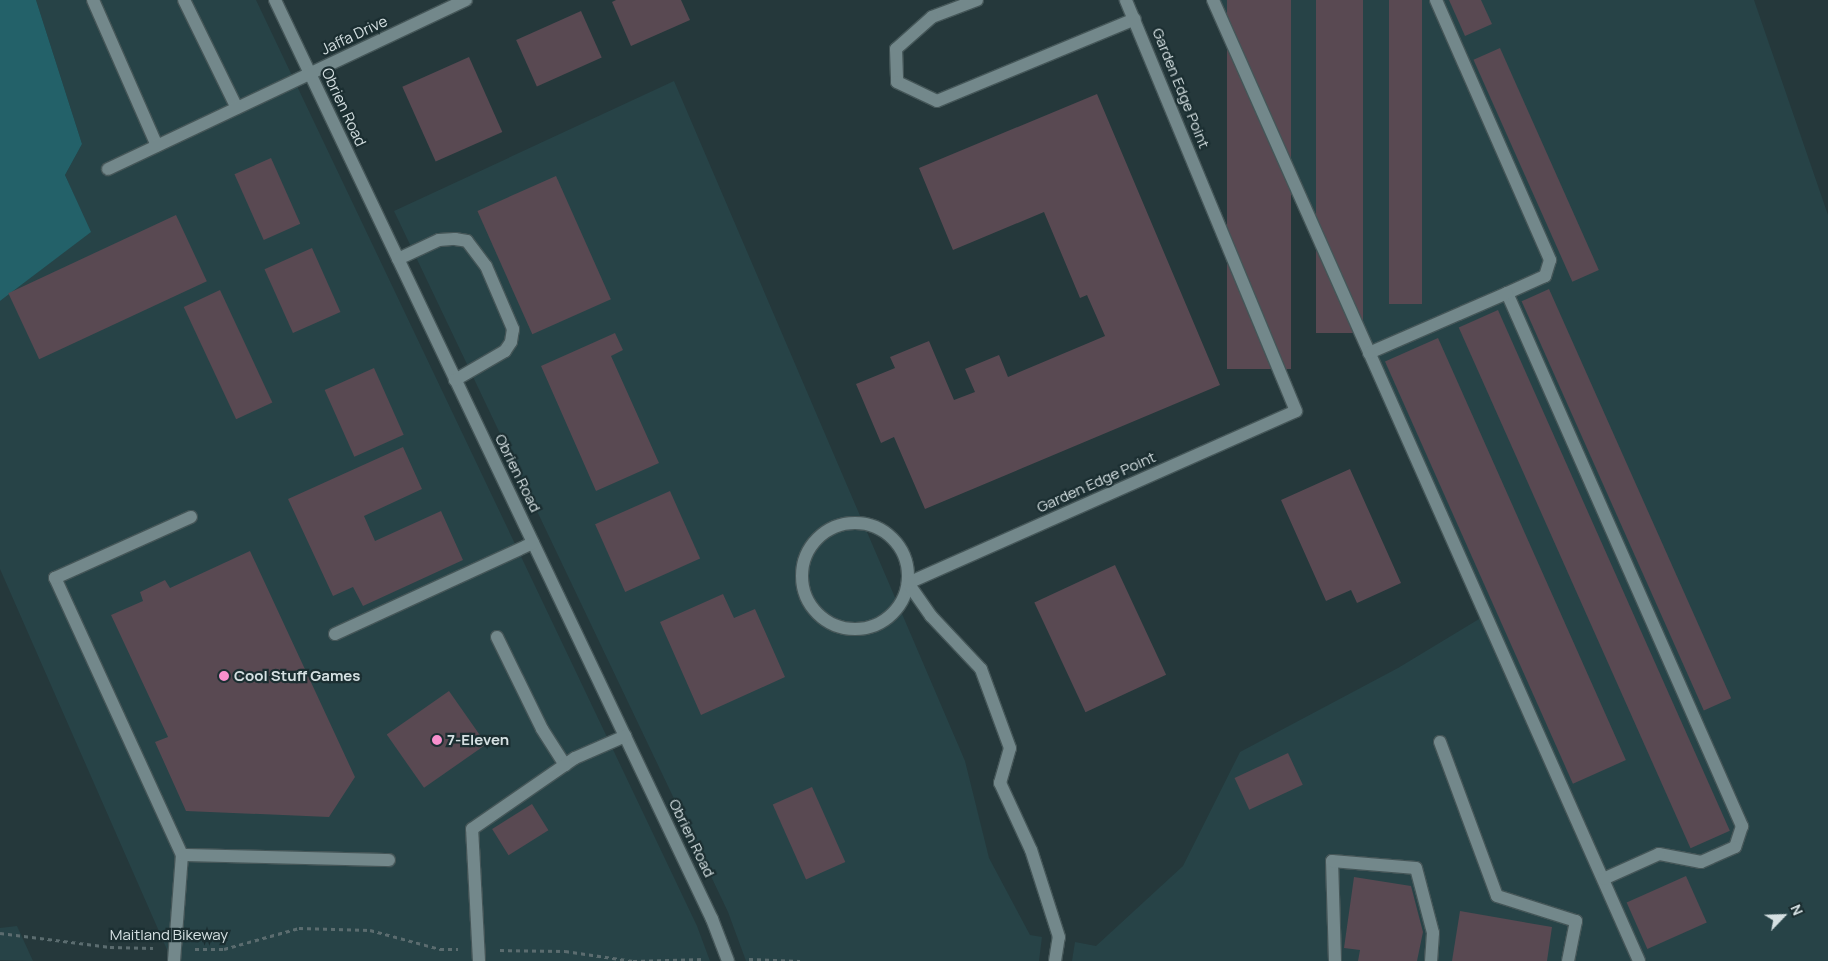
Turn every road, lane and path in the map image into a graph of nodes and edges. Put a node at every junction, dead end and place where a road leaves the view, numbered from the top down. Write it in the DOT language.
graph roads {
  1 [pos="93,0"];
  2 [pos="184,0"];
  3 [pos="275,0"];
  4 [pos="466,0"];
  5 [pos="976,0"];
  6 [pos="1126,0"];
  7 [pos="1213,0"];
  8 [pos="1436,0"];
  9 [pos="1135,18"];
  10 [pos="310,74"];
  11 [pos="237,108"];
  12 [pos="157,146"];
  13 [pos="108,169"];
  14 [pos="398,259"];
  15 [pos="1507,293"];
  16 [pos="1369,353"];
  17 [pos="455,380"];
  18 [pos="191,517"];
  19 [pos="533,543"];
  20 [pos="908,583"];
  21 [pos="336,634"];
  22 [pos="498,637"];
  23 [pos="625,736"];
  24 [pos="1440,742"];
  25 [pos="565,766"];
  26 [pos="182,855"];
  27 [pos="389,860"];
  28 [pos="1603,879"];
  29 [pos="0,932"];
  30 [pos="174,955"];
  31 [pos="479,955"];
  32 [pos="633,961"];
  33 [pos="728,961"];
  34 [pos="1055,961"];
  35 [pos="1336,961"];
  36 [pos="1431,961"];
  37 [pos="1568,961"];
  38 [pos="1639,961"];
  1 -- 12 [label="street"];
  2 -- 11 [label="street"];
  3 -- 10 [label="street, Obrien Road"];
  4 -- 10 [label="street, Jaffa Drive"];
  5 -- 9 [label="street, Garden Edge Point"];
  6 -- 9 [label="street, Garden Edge Point"];
  7 -- 16 [label="street"];
  8 -- 15 [label="street"];
  9 -- 20 [label="street, Garden Edge Point"];
  10 -- 11 [label="street, Jaffa Drive"];
  10 -- 14 [label="street, Obrien Road"];
  11 -- 12 [label="street, Jaffa Drive"];
  12 -- 13 [label="street, Jaffa Drive"];
  14 -- 17 [label="street, Obrien Road"];
  14 -- 17 [label="street"];
  15 -- 16 [label="street"];
  15 -- 28 [label="street"];
  16 -- 28 [label="street"];
  17 -- 19 [label="street, Obrien Road"];
  18 -- 26 [label="street"];
  19 -- 21 [label="street"];
  19 -- 23 [label="street, Obrien Road"];
  20 -- 20 [label="street"];
  20 -- 34 [label="street"];
  22 -- 25 [label="street"];
  23 -- 25 [label="street"];
  23 -- 33 [label="street, Obrien Road"];
  24 -- 37 [label="street"];
  25 -- 31 [label="street"];
  26 -- 27 [label="street"];
  26 -- 30 [label="street"];
  28 -- 38 [label="street"];
  29 -- 30 [label="path, Maitland Bikeway"];
  30 -- 31 [label="path, Maitland Bikeway"];
  31 -- 32 [label="path, Maitland Bikeway"];
  35 -- 36 [label="street"];
}
